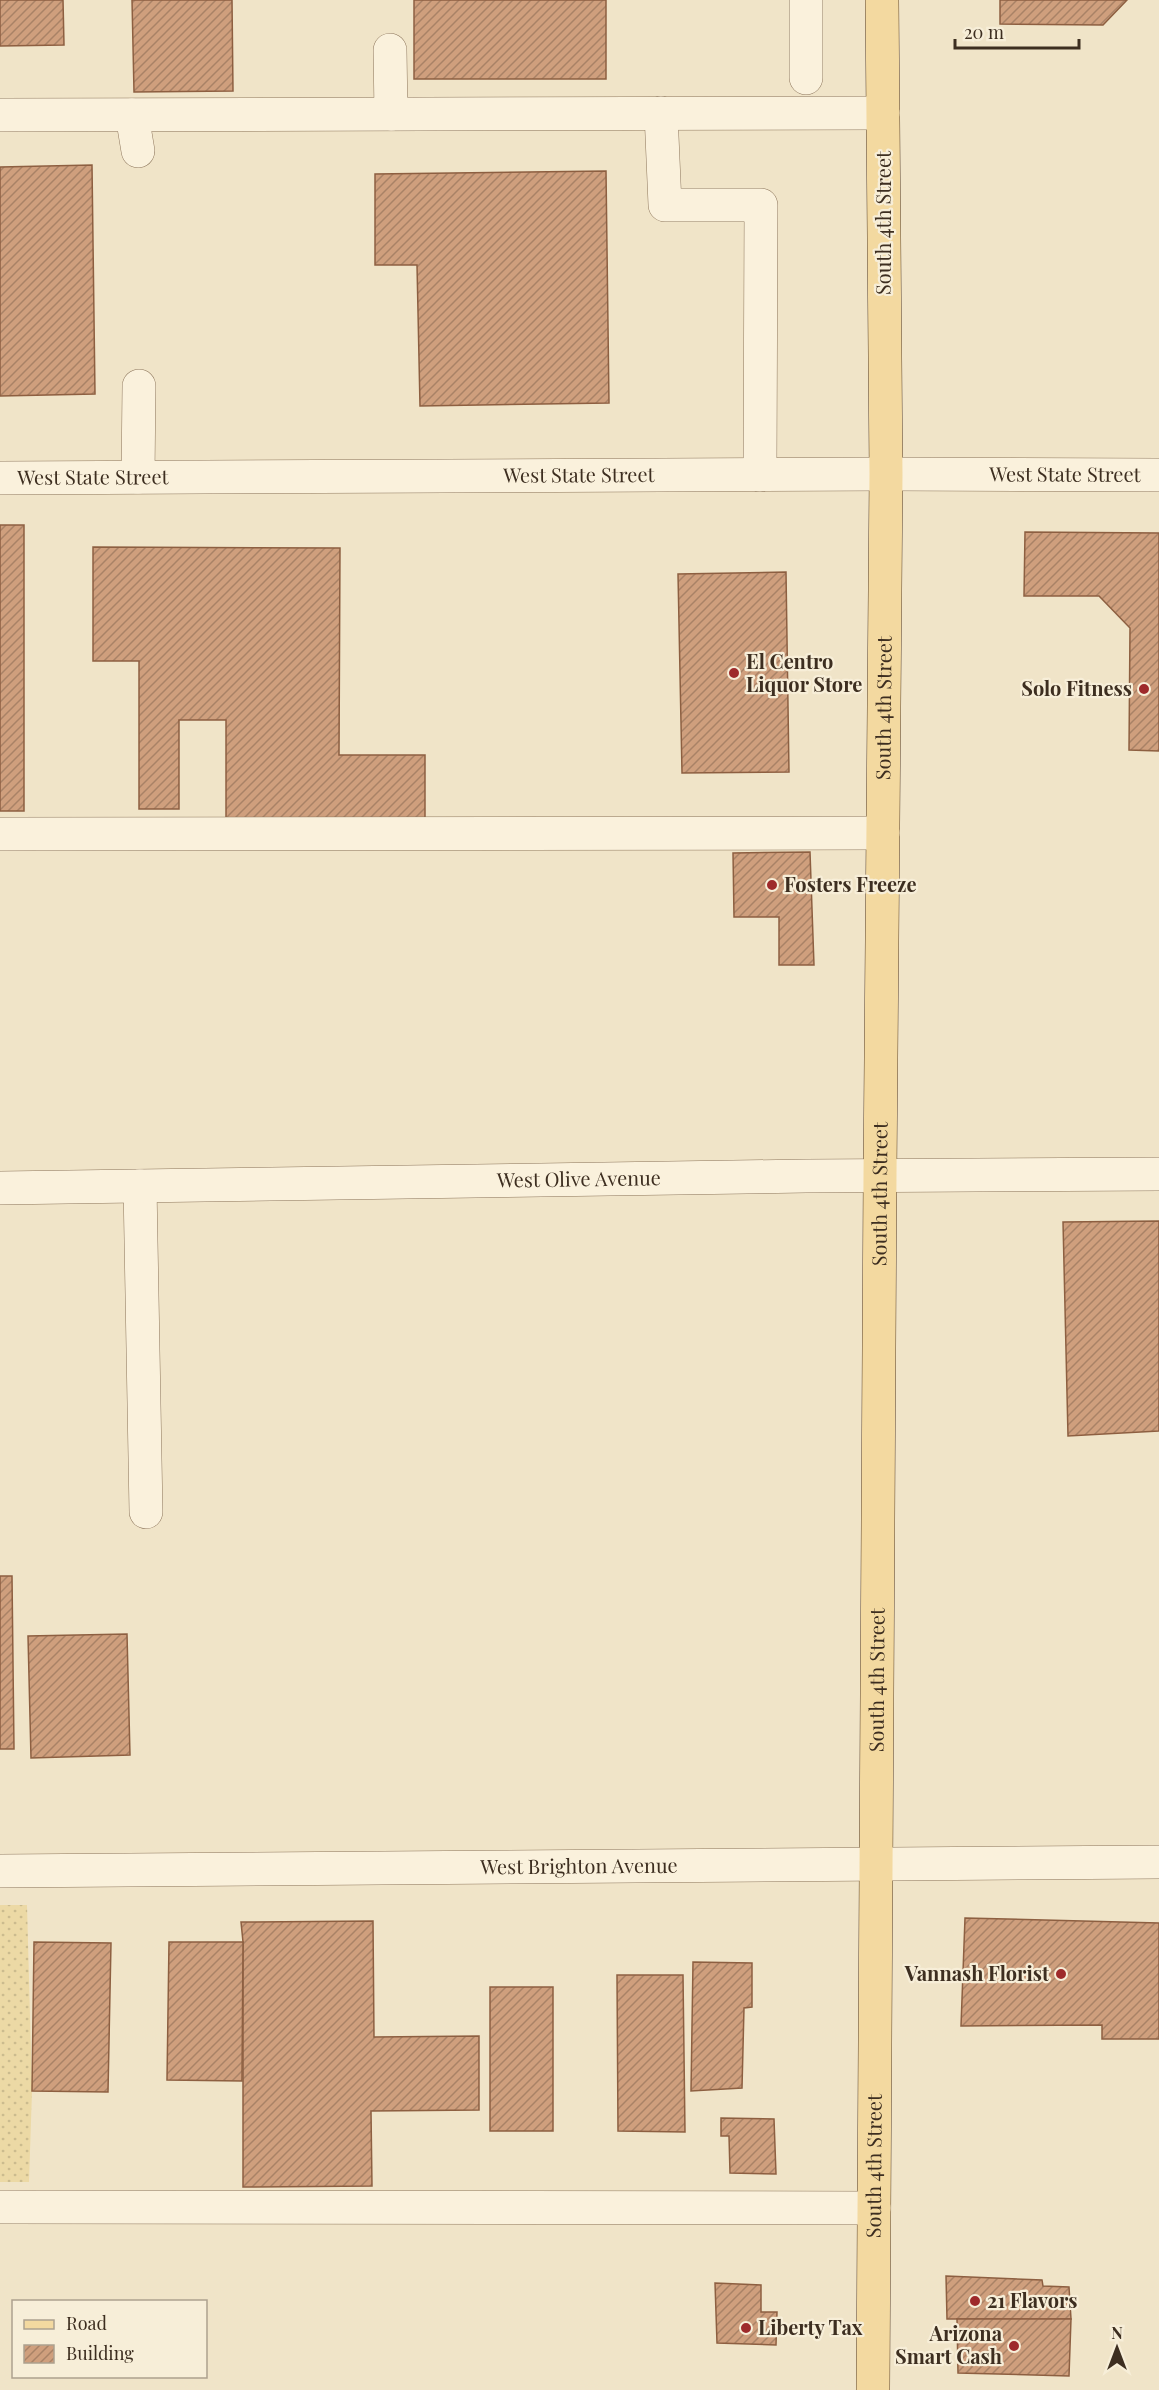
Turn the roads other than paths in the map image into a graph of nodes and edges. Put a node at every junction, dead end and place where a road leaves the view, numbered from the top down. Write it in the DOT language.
graph roads {
  1 [pos="806,0"];
  2 [pos="882,0"];
  3 [pos="390,50"];
  4 [pos="806,78"];
  5 [pos="661,113"];
  6 [pos="883,113"];
  7 [pos="391,114"];
  8 [pos="0,115"];
  9 [pos="132,115"];
  10 [pos="138,151"];
  11 [pos="140,386"];
  12 [pos="886,474"];
  13 [pos="760,475"];
  14 [pos="1159,475"];
  15 [pos="138,477"];
  16 [pos="0,478"];
  17 [pos="883,833"];
  18 [pos="0,834"];
  19 [pos="1159,1174"];
  20 [pos="880,1175"];
  21 [pos="140,1186"];
  22 [pos="0,1188"];
  23 [pos="146,1512"];
  24 [pos="1159,1862"];
  25 [pos="877,1864"];
  26 [pos="0,1871"];
  27 [pos="0,2207"];
  28 [pos="874,2208"];
  29 [pos="873,2390"];
  1 -- 4 [label="street"];
  2 -- 6 [label="main road, South 4th Street"];
  3 -- 7 [label="street"];
  5 -- 6 [label="street"];
  5 -- 7 [label="street"];
  5 -- 13 [label="street"];
  6 -- 12 [label="main road, South 4th Street"];
  7 -- 9 [label="street"];
  8 -- 9 [label="street"];
  9 -- 10 [label="street"];
  11 -- 15 [label="street"];
  12 -- 13 [label="street, West State Street"];
  12 -- 14 [label="street, West State Street"];
  12 -- 17 [label="main road, South 4th Street"];
  13 -- 15 [label="street, West State Street"];
  15 -- 16 [label="street, West State Street"];
  17 -- 18 [label="street"];
  17 -- 20 [label="main road, South 4th Street"];
  19 -- 20 [label="street, West Olive Avenue"];
  20 -- 21 [label="street, West Olive Avenue"];
  20 -- 25 [label="main road, South 4th Street"];
  21 -- 22 [label="street, West Olive Avenue"];
  21 -- 23 [label="street"];
  24 -- 25 [label="street, West Brighton Avenue"];
  25 -- 26 [label="street, West Brighton Avenue"];
  25 -- 28 [label="main road, South 4th Street"];
  27 -- 28 [label="street"];
  28 -- 29 [label="main road, South 4th Street"];
}
